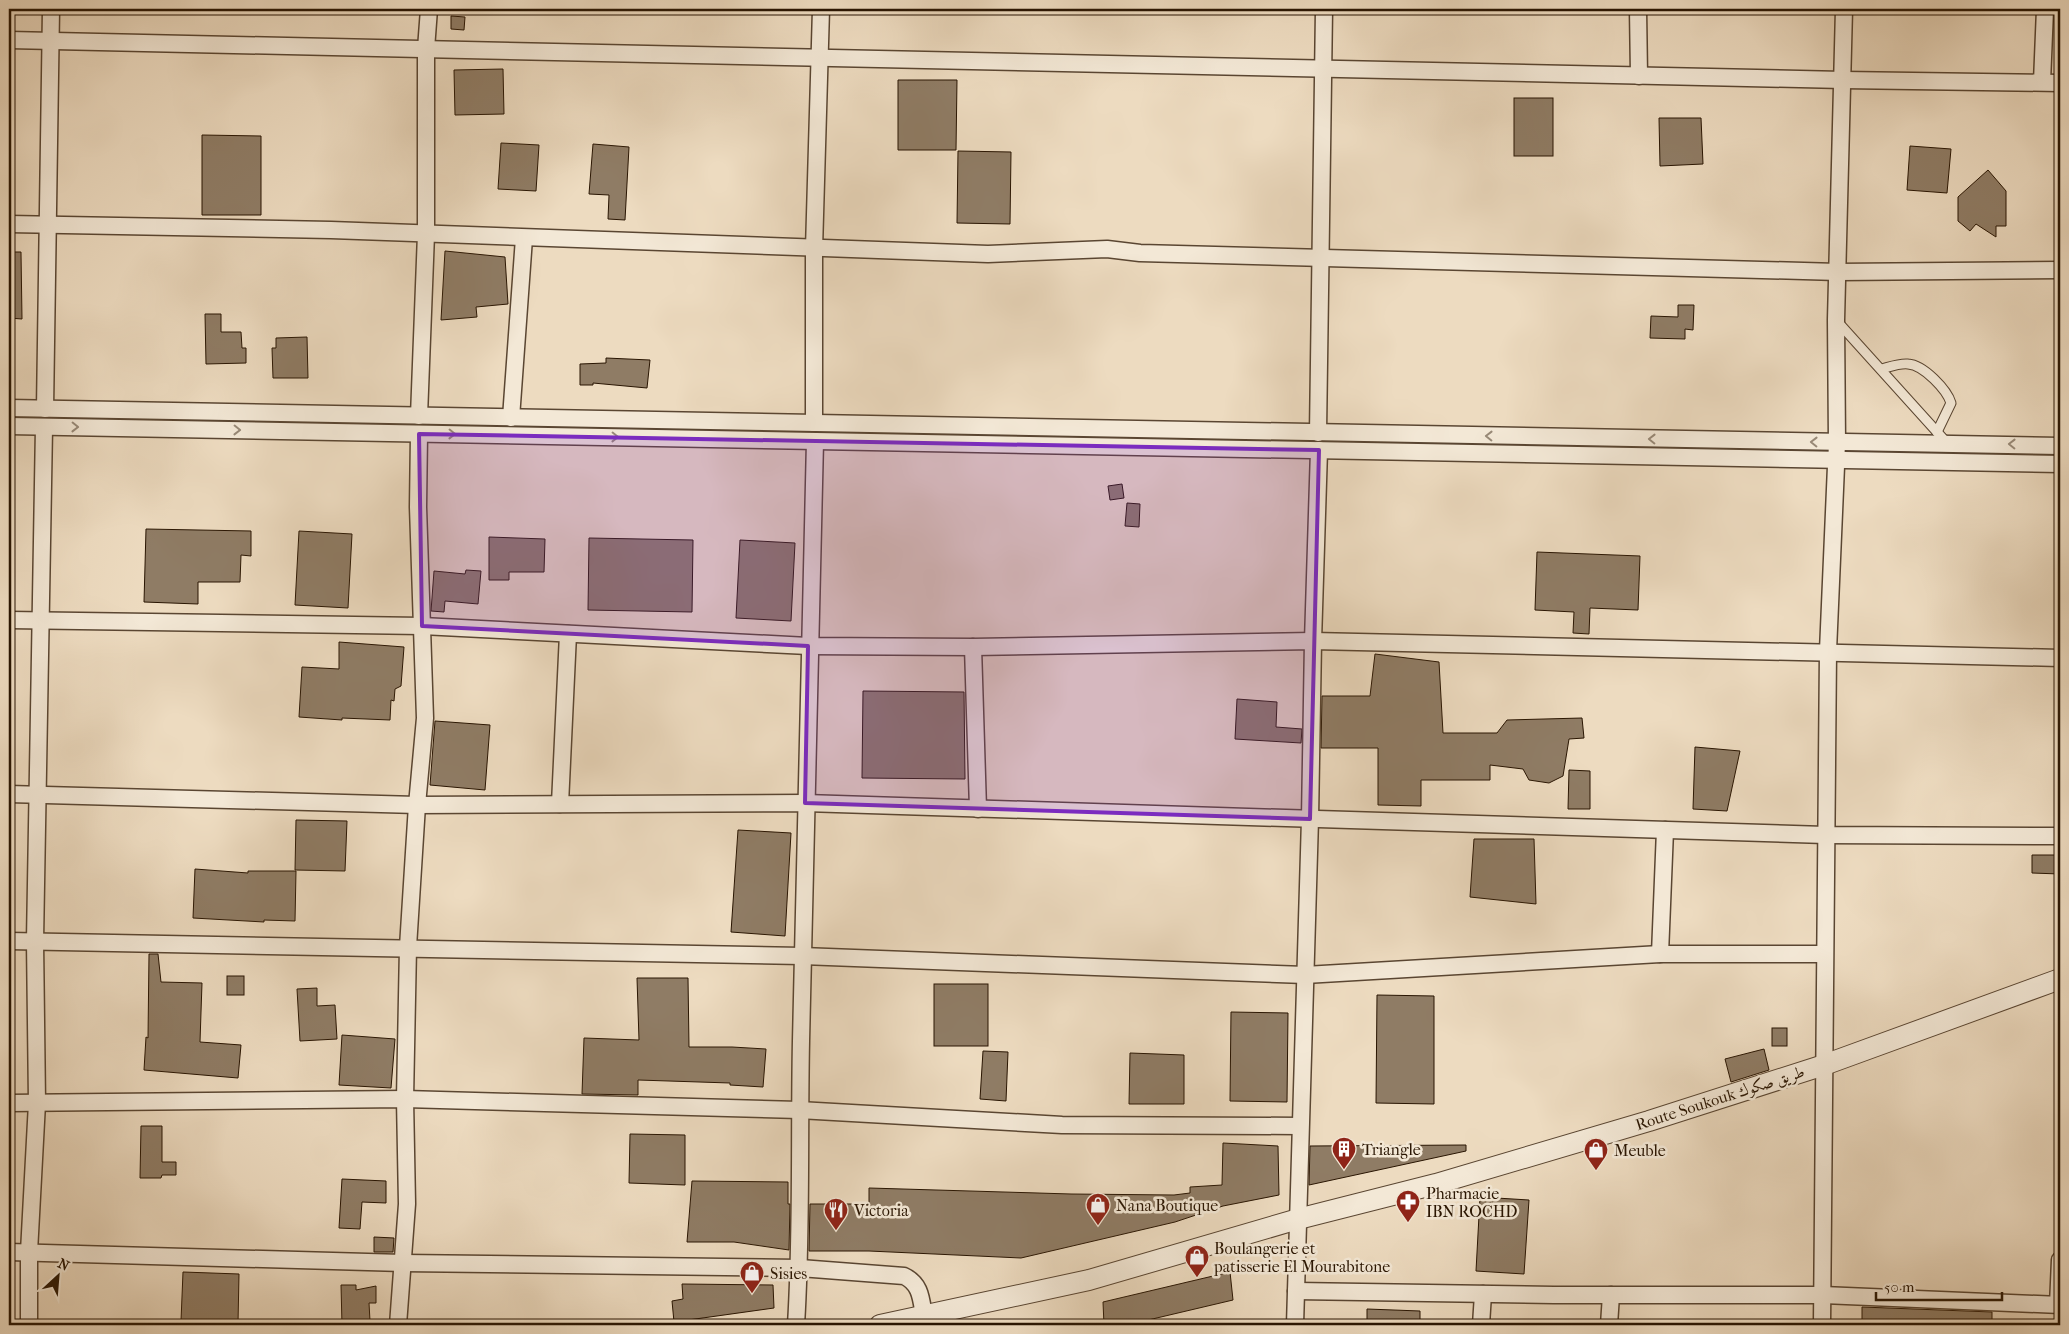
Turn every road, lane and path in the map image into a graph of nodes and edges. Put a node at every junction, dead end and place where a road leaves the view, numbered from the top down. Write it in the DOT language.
graph roads {
  1 [pos="51,9"];
  2 [pos="429,9"];
  3 [pos="821,9"];
  4 [pos="1324,9"];
  5 [pos="1638,9"];
  6 [pos="1844,9"];
  7 [pos="2045,9"];
  8 [pos="9,40"];
  9 [pos="50,41"];
  10 [pos="426,49"];
  11 [pos="820,58"];
  12 [pos="1323,69"];
  13 [pos="1639,76"];
  14 [pos="1843,80"];
  15 [pos="2042,82"];
  16 [pos="2060,83"];
  17 [pos="9,224"];
  18 [pos="47,224"];
  19 [pos="426,234"];
  20 [pos="524,238"];
  21 [pos="814,248"];
  22 [pos="1320,258"];
  23 [pos="2060,270"];
  24 [pos="1838,272"];
  25 [pos="1836,320"];
  26 [pos="1880,369"];
  27 [pos="9,408"];
  28 [pos="45,409"];
  29 [pos="419,416"];
  30 [pos="511,418"];
  31 [pos="814,423"];
  32 [pos="9,426"];
  33 [pos="44,427"];
  34 [pos="1318,433"];
  35 [pos="419,434"];
  36 [pos="1942,437"];
  37 [pos="815,441"];
  38 [pos="1837,442"];
  39 [pos="2060,446"];
  40 [pos="1320,450"];
  41 [pos="1836,460"];
  42 [pos="2060,464"];
  43 [pos="9,620"];
  44 [pos="41,620"];
  45 [pos="422,626"];
  46 [pos="568,634"];
  47 [pos="1312,641"];
  48 [pos="808,646"];
  49 [pos="973,647"];
  50 [pos="1828,651"];
  51 [pos="2060,658"];
  52 [pos="9,794"];
  53 [pos="37,795"];
  54 [pos="560,804"];
  55 [pos="805,804"];
  56 [pos="417,805"];
  57 [pos="978,809"];
  58 [pos="1310,819"];
  59 [pos="1665,830"];
  60 [pos="1825,835"];
  61 [pos="2060,836"];
  62 [pos="9,941"];
  63 [pos="35,941"];
  64 [pos="408,947"];
  65 [pos="1660,954"];
  66 [pos="1824,954"];
  67 [pos="802,956"];
  68 [pos="1305,975"];
  69 [pos="2060,979"];
  70 [pos="1824,1065"];
  71 [pos="405,1099"];
  72 [pos="9,1103"];
  73 [pos="37,1103"];
  74 [pos="800,1110"];
  75 [pos="1300,1126"];
  76 [pos="1298,1219"];
  77 [pos="9,1252"];
  78 [pos="29,1252"];
  79 [pos="2060,1260"];
  80 [pos="403,1262"];
  81 [pos="800,1268"];
  82 [pos="1296,1291"];
  83 [pos="1483,1294"];
  84 [pos="1610,1294"];
  85 [pos="1823,1295"];
  86 [pos="2059,1305"];
  87 [pos="924,1316"];
  88 [pos="29,1325"];
  89 [pos="398,1325"];
  90 [pos="796,1325"];
  91 [pos="880,1325"];
  92 [pos="1295,1325"];
  93 [pos="1481,1325"];
  94 [pos="1609,1325"];
  95 [pos="1822,1325"];
  1 -- 9 [label="street"];
  2 -- 10 [label="street"];
  3 -- 11 [label="street"];
  4 -- 12 [label="street"];
  5 -- 13 [label="street"];
  6 -- 14 [label="street"];
  7 -- 15 [label="street"];
  8 -- 9 [label="street"];
  9 -- 10 [label="street"];
  9 -- 18 [label="street"];
  10 -- 11 [label="street"];
  10 -- 19 [label="street"];
  11 -- 12 [label="street"];
  11 -- 21 [label="street"];
  12 -- 13 [label="street"];
  12 -- 22 [label="street"];
  13 -- 14 [label="street"];
  14 -- 15 [label="street"];
  14 -- 24 [label="street"];
  15 -- 16 [label="street"];
  17 -- 18 [label="street"];
  18 -- 19 [label="street"];
  18 -- 28 [label="street"];
  19 -- 20 [label="street"];
  19 -- 29 [label="street"];
  20 -- 21 [label="street"];
  20 -- 30 [label="street"];
  21 -- 22 [label="street"];
  21 -- 31 [label="street"];
  22 -- 24 [label="street"];
  22 -- 34 [label="street"];
  23 -- 24 [label="street"];
  24 -- 25 [label="street"];
  25 -- 26 [label="lane"];
  25 -- 38 [label="street"];
  26 -- 36 [label="lane"];
  26 -- 36 [label="lane"];
  27 -- 28 [label="street"];
  28 -- 29 [label="street"];
  29 -- 30 [label="street"];
  30 -- 31 [label="street"];
  31 -- 34 [label="street"];
  32 -- 33 [label="street"];
  33 -- 35 [label="street, one-way"];
  33 -- 44 [label="street"];
  38 -- 34 [label="street, one-way"];
  35 -- 37 [label="street, one-way"];
  35 -- 45 [label="street"];
  36 -- 38 [label="street"];
  39 -- 36 [label="street, one-way"];
  37 -- 40 [label="street"];
  37 -- 48 [label="street"];
  38 -- 41 [label="street"];
  40 -- 41 [label="street"];
  40 -- 47 [label="street"];
  41 -- 42 [label="street"];
  41 -- 50 [label="street"];
  43 -- 44 [label="street"];
  44 -- 45 [label="street"];
  44 -- 53 [label="street"];
  45 -- 46 [label="street"];
  45 -- 56 [label="street"];
  46 -- 48 [label="street"];
  46 -- 54 [label="street"];
  47 -- 49 [label="street"];
  47 -- 50 [label="street"];
  47 -- 58 [label="street"];
  48 -- 49 [label="street"];
  48 -- 55 [label="street"];
  49 -- 57 [label="street"];
  50 -- 51 [label="street"];
  50 -- 60 [label="street"];
  52 -- 53 [label="street"];
  53 -- 56 [label="street"];
  53 -- 63 [label="street"];
  54 -- 55 [label="street"];
  54 -- 56 [label="street"];
  55 -- 57 [label="street"];
  55 -- 67 [label="street"];
  56 -- 64 [label="street"];
  57 -- 58 [label="street"];
  58 -- 59 [label="street"];
  58 -- 68 [label="street"];
  59 -- 60 [label="street"];
  59 -- 65 [label="street"];
  60 -- 61 [label="street"];
  60 -- 66 [label="street"];
  62 -- 63 [label="street"];
  63 -- 64 [label="street"];
  63 -- 73 [label="street"];
  64 -- 67 [label="street"];
  64 -- 71 [label="street"];
  65 -- 66 [label="street"];
  65 -- 68 [label="street"];
  66 -- 70 [label="street"];
  67 -- 68 [label="street"];
  67 -- 74 [label="street"];
  68 -- 75 [label="street"];
  69 -- 70 [label="street, Route Soukouk طريق صكوك"];
  70 -- 76 [label="street, Route Soukouk طريق صكوك"];
  70 -- 85 [label="street"];
  71 -- 73 [label="street"];
  71 -- 74 [label="street"];
  71 -- 80 [label="street"];
  72 -- 73 [label="street"];
  73 -- 78 [label="street"];
  74 -- 75 [label="street"];
  74 -- 81 [label="street"];
  75 -- 76 [label="street"];
  76 -- 82 [label="street"];
  76 -- 87 [label="street, Route Soukouk طريق صكوك"];
  77 -- 78 [label="street"];
  78 -- 80 [label="street"];
  78 -- 88 [label="street"];
  79 -- 86 [label="street"];
  80 -- 81 [label="street"];
  80 -- 89 [label="street"];
  81 -- 87 [label="street"];
  81 -- 90 [label="street"];
  82 -- 83 [label="street"];
  82 -- 92 [label="street"];
  83 -- 84 [label="street"];
  83 -- 93 [label="street"];
  84 -- 85 [label="street"];
  84 -- 94 [label="street"];
  85 -- 86 [label="street"];
  85 -- 95 [label="street"];
  87 -- 91 [label="street, Route Soukouk طريق صكوك"];
}
